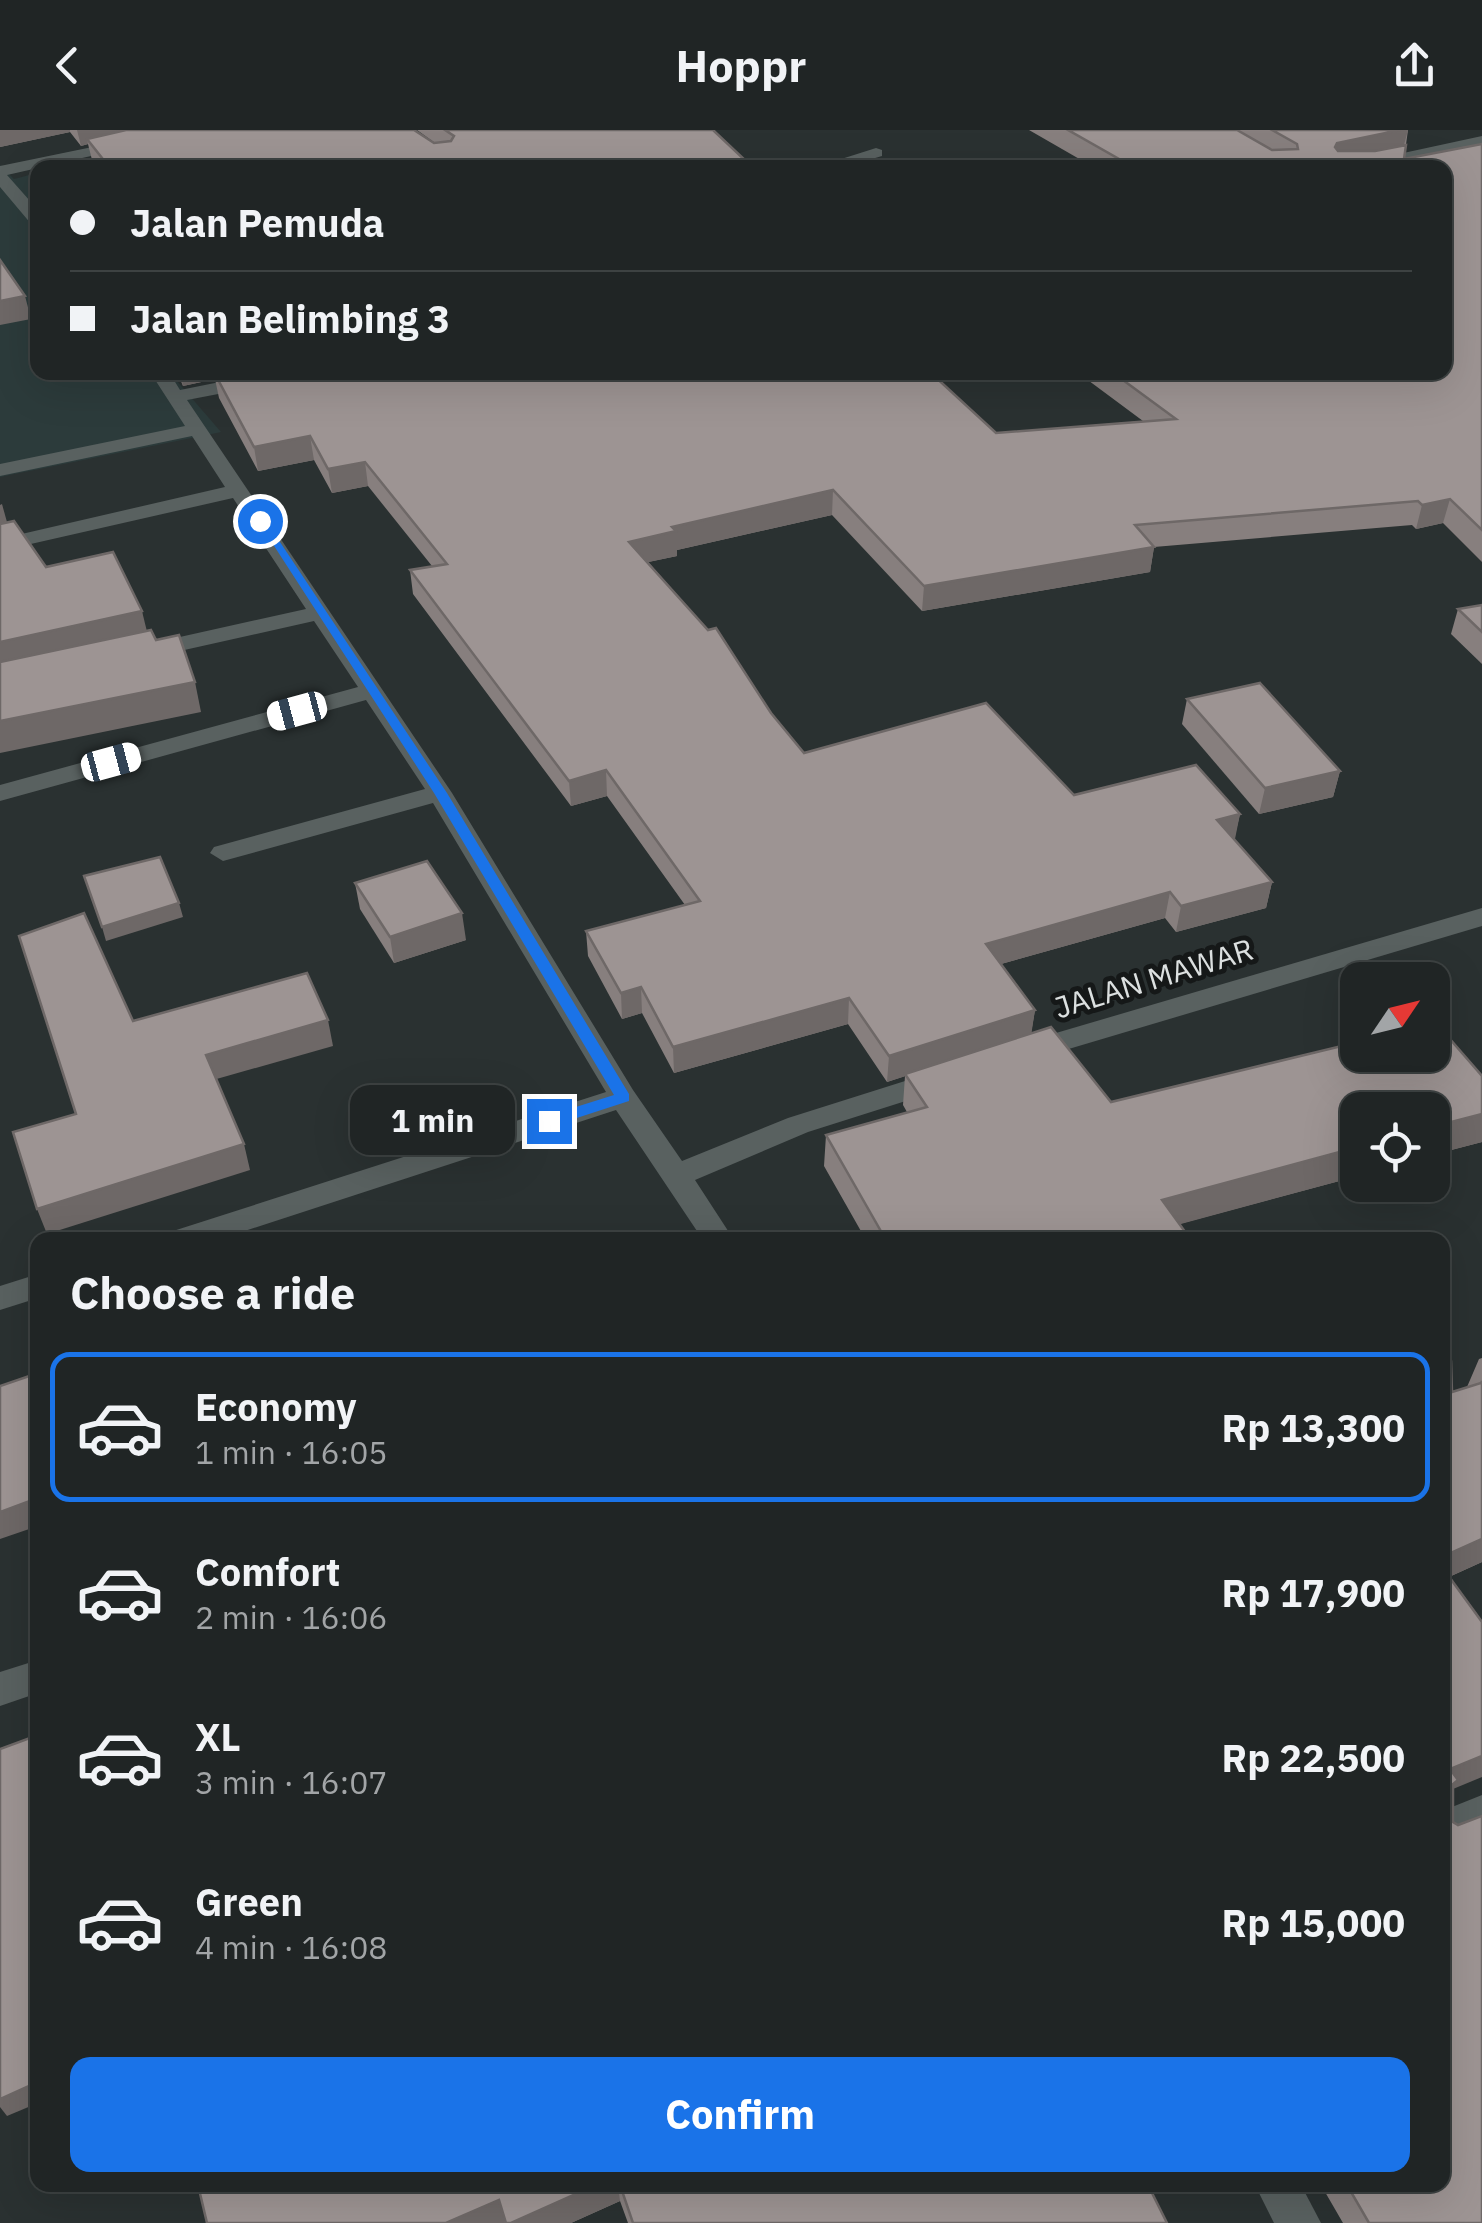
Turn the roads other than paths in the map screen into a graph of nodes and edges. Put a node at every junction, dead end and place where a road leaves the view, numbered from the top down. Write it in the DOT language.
graph roads {
  1 [pos="198,130"];
  2 [pos="1482,141"];
  3 [pos="876,152"];
  4 [pos="63,160"];
  5 [pos="848,160"];
  6 [pos="1383,160"];
  7 [pos="30,167"];
  8 [pos="0,174"];
  9 [pos="0,212"];
  10 [pos="30,212"];
  11 [pos="30,214"];
  12 [pos="165,380"];
  13 [pos="261,380"];
  14 [pos="178,396"];
  15 [pos="199,429"];
  16 [pos="0,470"];
  17 [pos="240,490"];
  18 [pos="0,545"];
  19 [pos="320,612"];
  20 [pos="113,659"];
  21 [pos="371,691"];
  22 [pos="0,793"];
  23 [pos="440,793"];
  24 [pos="223,853"];
  25 [pos="1482,918"];
  26 [pos="999,1061"];
  27 [pos="962,1072"];
  28 [pos="623,1098"];
  29 [pos="678,1174"];
  30 [pos="206,1232"];
  31 [pos="714,1232"];
  32 [pos="30,1289"];
  33 [pos="0,1298"];
  34 [pos="30,1679"];
  35 [pos="0,1689"];
  36 [pos="1482,1813"];
  37 [pos="1450,1827"];
  38 [pos="1281,2192"];
  39 [pos="1299,2223"];
  1 -- 4 [label="street"];
  2 -- 6 [label="street"];
  3 -- 5 [label="street"];
  7 -- 8 [label="street"];
  8 -- 10 [label="street"];
  9 -- 11 [label="street"];
  12 -- 14 [label="street"];
  13 -- 14 [label="street"];
  14 -- 15 [label="street"];
  15 -- 16 [label="street"];
  15 -- 17 [label="street"];
  17 -- 18 [label="street"];
  17 -- 19 [label="street"];
  19 -- 20 [label="street"];
  19 -- 21 [label="street"];
  21 -- 22 [label="street"];
  21 -- 23 [label="street"];
  23 -- 24 [label="street"];
  23 -- 28 [label="street"];
  25 -- 26 [label="street, JALAN MAWAR"];
  27 -- 29 [label="street"];
  28 -- 29 [label="street"];
  28 -- 30 [label="street"];
  29 -- 31 [label="street"];
  32 -- 33 [label="street"];
  34 -- 35 [label="street"];
  36 -- 37 [label="street"];
  38 -- 39 [label="street"];
}
